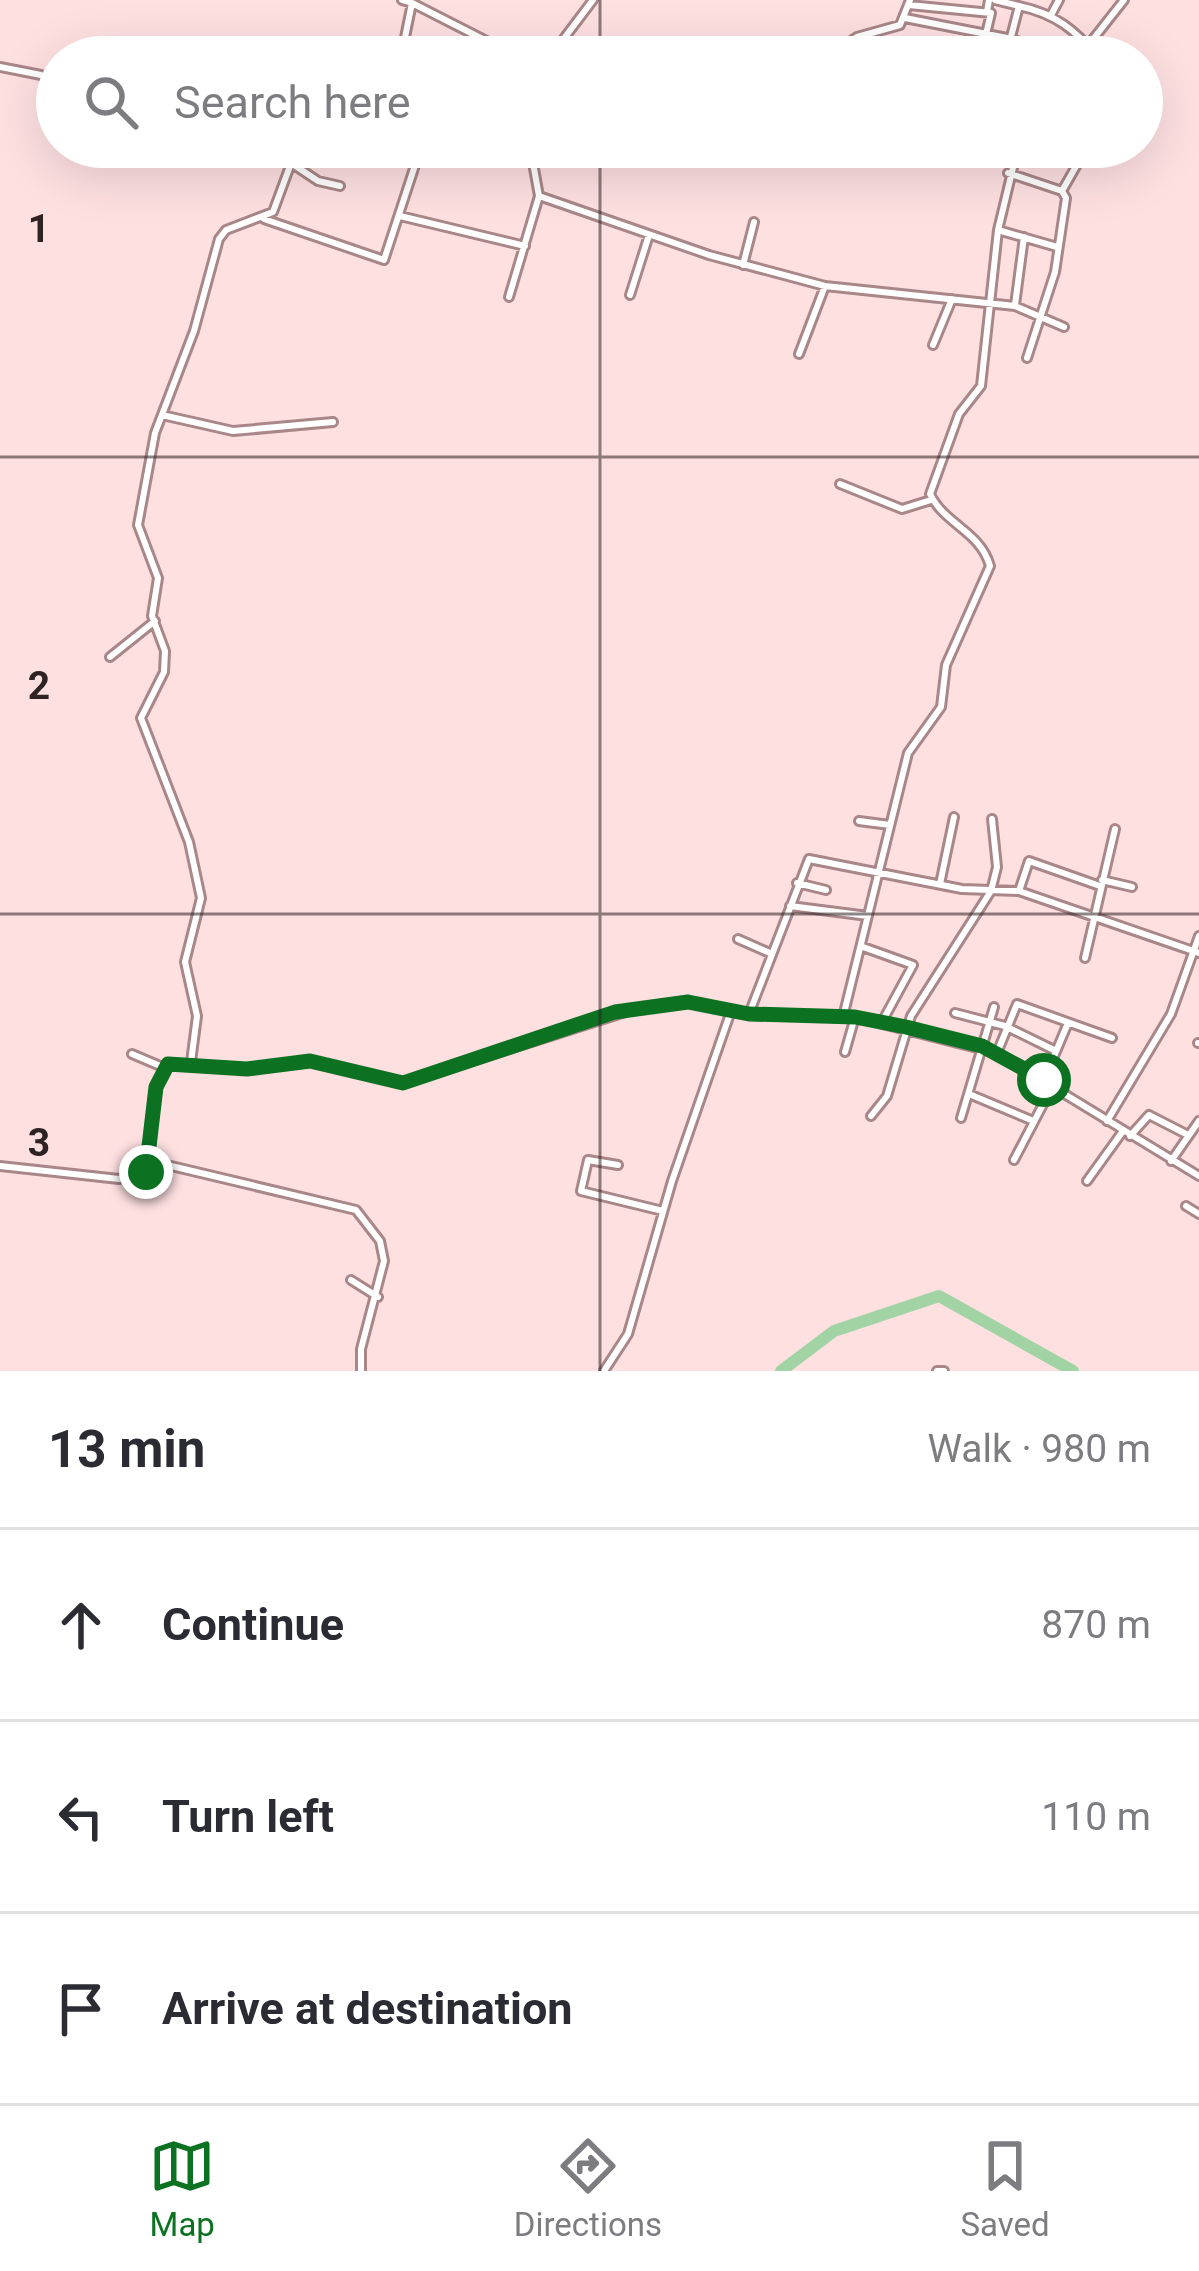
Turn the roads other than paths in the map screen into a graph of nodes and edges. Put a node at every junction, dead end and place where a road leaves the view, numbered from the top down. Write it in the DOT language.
graph roads {
  1 [pos="402,0"];
  2 [pos="593,0"];
  3 [pos="992,0"];
  4 [pos="1059,0"];
  5 [pos="1124,0"];
  6 [pos="910,2"];
  7 [pos="412,4"];
  8 [pos="1019,6"];
  9 [pos="987,12"];
  10 [pos="1051,14"];
  11 [pos="905,18"];
  12 [pos="986,34"];
  13 [pos="405,36"];
  14 [pos="476,36"];
  15 [pos="566,36"];
  16 [pos="861,36"];
  17 [pos="996,36"];
  18 [pos="1013,36"];
  19 [pos="1083,36"];
  20 [pos="1095,36"];
  21 [pos="0,67"];
  22 [pos="36,73"];
  23 [pos="289,168"];
  24 [pos="298,168"];
  25 [pos="415,168"];
  26 [pos="534,168"];
  27 [pos="1010,168"];
  28 [pos="1076,168"];
  29 [pos="1008,173"];
  30 [pos="340,186"];
  31 [pos="1062,191"];
  32 [pos="539,196"];
  33 [pos="400,216"];
  34 [pos="264,219"];
  35 [pos="754,221"];
  36 [pos="998,230"];
  37 [pos="649,235"];
  38 [pos="1024,237"];
  39 [pos="525,246"];
  40 [pos="1057,247"];
  41 [pos="743,265"];
  42 [pos="825,286"];
  43 [pos="630,295"];
  44 [pos="509,297"];
  45 [pos="952,299"];
  46 [pos="987,303"];
  47 [pos="1015,305"];
  48 [pos="1040,317"];
  49 [pos="1064,327"];
  50 [pos="934,345"];
  51 [pos="799,353"];
  52 [pos="1027,358"];
  53 [pos="162,416"];
  54 [pos="333,422"];
  55 [pos="839,484"];
  56 [pos="933,500"];
  57 [pos="155,621"];
  58 [pos="110,657"];
  59 [pos="954,817"];
  60 [pos="992,819"];
  61 [pos="859,821"];
  62 [pos="890,825"];
  63 [pos="1115,829"];
  64 [pos="880,869"];
  65 [pos="797,883"];
  66 [pos="1101,883"];
  67 [pos="940,884"];
  68 [pos="1132,887"];
  69 [pos="826,890"];
  70 [pos="991,891"];
  71 [pos="1019,891"];
  72 [pos="788,906"];
  73 [pos="868,916"];
  74 [pos="1097,916"];
  75 [pos="1199,936"];
  76 [pos="738,939"];
  77 [pos="863,947"];
  78 [pos="1197,952"];
  79 [pos="772,955"];
  80 [pos="1084,958"];
  81 [pos="994,1007"];
  82 [pos="731,1011"];
  83 [pos="955,1012"];
  84 [pos="749,1014"];
  85 [pos="843,1017"];
  86 [pos="855,1017"];
  87 [pos="882,1022"];
  88 [pos="990,1023"];
  89 [pos="1068,1023"];
  90 [pos="1005,1026"];
  91 [pos="906,1027"];
  92 [pos="1112,1038"];
  93 [pos="982,1046"];
  94 [pos="1054,1050"];
  95 [pos="845,1052"];
  96 [pos="997,1052"];
  97 [pos="132,1054"];
  98 [pos="191,1062"];
  99 [pos="165,1068"];
  100 [pos="1044,1080"];
  101 [pos="1052,1088"];
  102 [pos="969,1094"];
  103 [pos="871,1115"];
  104 [pos="962,1118"];
  105 [pos="1032,1120"];
  106 [pos="1106,1121"];
  107 [pos="1199,1121"];
  108 [pos="1126,1134"];
  109 [pos="1188,1136"];
  110 [pos="1014,1160"];
  111 [pos="1171,1161"];
  112 [pos="618,1165"];
  113 [pos="0,1166"];
  114 [pos="146,1172"];
  115 [pos="1199,1176"];
  116 [pos="1087,1180"];
  117 [pos="1186,1206"];
  118 [pos="663,1211"];
  119 [pos="1199,1214"];
  120 [pos="351,1280"];
  121 [pos="378,1297"];
  122 [pos="610,1369"];
  123 [pos="362,1371"];
  1 -- 7 [label="street"];
  2 -- 15 [label="street"];
  3 -- 8 [label="street"];
  3 -- 9 [label="street"];
  4 -- 10 [label="street"];
  5 -- 20 [label="street"];
  6 -- 9 [label="street"];
  6 -- 11 [label="street"];
  7 -- 13 [label="street"];
  7 -- 14 [label="street"];
  8 -- 10 [label="street"];
  8 -- 18 [label="street"];
  9 -- 12 [label="street"];
  10 -- 19 [label="street"];
  11 -- 12 [label="street"];
  11 -- 16 [label="street"];
  12 -- 17 [label="street"];
  21 -- 22 [label="street"];
  23 -- 34 [label="street"];
  24 -- 30 [label="street"];
  25 -- 33 [label="street"];
  26 -- 32 [label="street"];
  27 -- 29 [label="street"];
  28 -- 31 [label="street"];
  29 -- 31 [label="street"];
  29 -- 36 [label="street"];
  31 -- 40 [label="street"];
  32 -- 37 [label="street"];
  32 -- 39 [label="street"];
  33 -- 34 [label="street"];
  33 -- 39 [label="street"];
  34 -- 53 [label="street"];
  35 -- 41 [label="street"];
  36 -- 38 [label="street"];
  36 -- 46 [label="street"];
  37 -- 41 [label="street"];
  37 -- 43 [label="street"];
  38 -- 40 [label="street"];
  38 -- 47 [label="street"];
  39 -- 44 [label="street"];
  40 -- 48 [label="street"];
  41 -- 42 [label="street"];
  42 -- 45 [label="street"];
  42 -- 51 [label="street"];
  45 -- 46 [label="street"];
  45 -- 50 [label="street"];
  46 -- 47 [label="street"];
  46 -- 56 [label="street"];
  47 -- 48 [label="street"];
  48 -- 49 [label="street"];
  48 -- 52 [label="street"];
  53 -- 54 [label="street"];
  53 -- 57 [label="street"];
  55 -- 56 [label="street"];
  56 -- 62 [label="street"];
  57 -- 58 [label="street"];
  57 -- 98 [label="street"];
  59 -- 67 [label="street"];
  60 -- 70 [label="street"];
  61 -- 62 [label="street"];
  62 -- 64 [label="street"];
  63 -- 66 [label="street"];
  64 -- 65 [label="street"];
  64 -- 67 [label="street"];
  64 -- 73 [label="street"];
  65 -- 69 [label="street"];
  65 -- 72 [label="street"];
  66 -- 68 [label="street"];
  66 -- 71 [label="street"];
  66 -- 74 [label="street"];
  67 -- 70 [label="street"];
  70 -- 71 [label="street"];
  70 -- 91 [label="street"];
  71 -- 74 [label="street"];
  72 -- 73 [label="street"];
  72 -- 79 [label="street"];
  73 -- 77 [label="street"];
  74 -- 78 [label="street"];
  74 -- 80 [label="street"];
  75 -- 78 [label="street"];
  76 -- 79 [label="street"];
  77 -- 85 [label="street"];
  77 -- 87 [label="street"];
  78 -- 106 [label="street"];
  79 -- 84 [label="street"];
  81 -- 88 [label="street"];
  82 -- 84 [label="street"];
  82 -- 98 [label="street"];
  82 -- 118 [label="street"];
  83 -- 88 [label="street"];
  84 -- 85 [label="street"];
  85 -- 86 [label="street"];
  86 -- 87 [label="street"];
  86 -- 95 [label="street"];
  87 -- 91 [label="street"];
  88 -- 90 [label="street"];
  88 -- 93 [label="street"];
  89 -- 90 [label="street"];
  89 -- 92 [label="street"];
  89 -- 94 [label="street"];
  90 -- 94 [label="street"];
  90 -- 96 [label="street"];
  91 -- 93 [label="street"];
  91 -- 103 [label="street"];
  93 -- 96 [label="street"];
  93 -- 102 [label="street"];
  94 -- 100 [label="street"];
  96 -- 100 [label="street"];
  97 -- 99 [label="street"];
  98 -- 99 [label="street"];
  99 -- 114 [label="street"];
  100 -- 101 [label="street"];
  101 -- 105 [label="street"];
  101 -- 106 [label="street"];
  102 -- 104 [label="street"];
  102 -- 105 [label="street"];
  105 -- 110 [label="street"];
  106 -- 108 [label="street"];
  107 -- 109 [label="street"];
  108 -- 109 [label="street"];
  108 -- 111 [label="street"];
  108 -- 116 [label="street"];
  109 -- 111 [label="street"];
  111 -- 115 [label="street"];
  112 -- 118 [label="street"];
  113 -- 114 [label="street"];
  114 -- 121 [label="street"];
  117 -- 119 [label="street"];
  118 -- 122 [label="street"];
  120 -- 121 [label="street"];
  121 -- 123 [label="street"];
}
